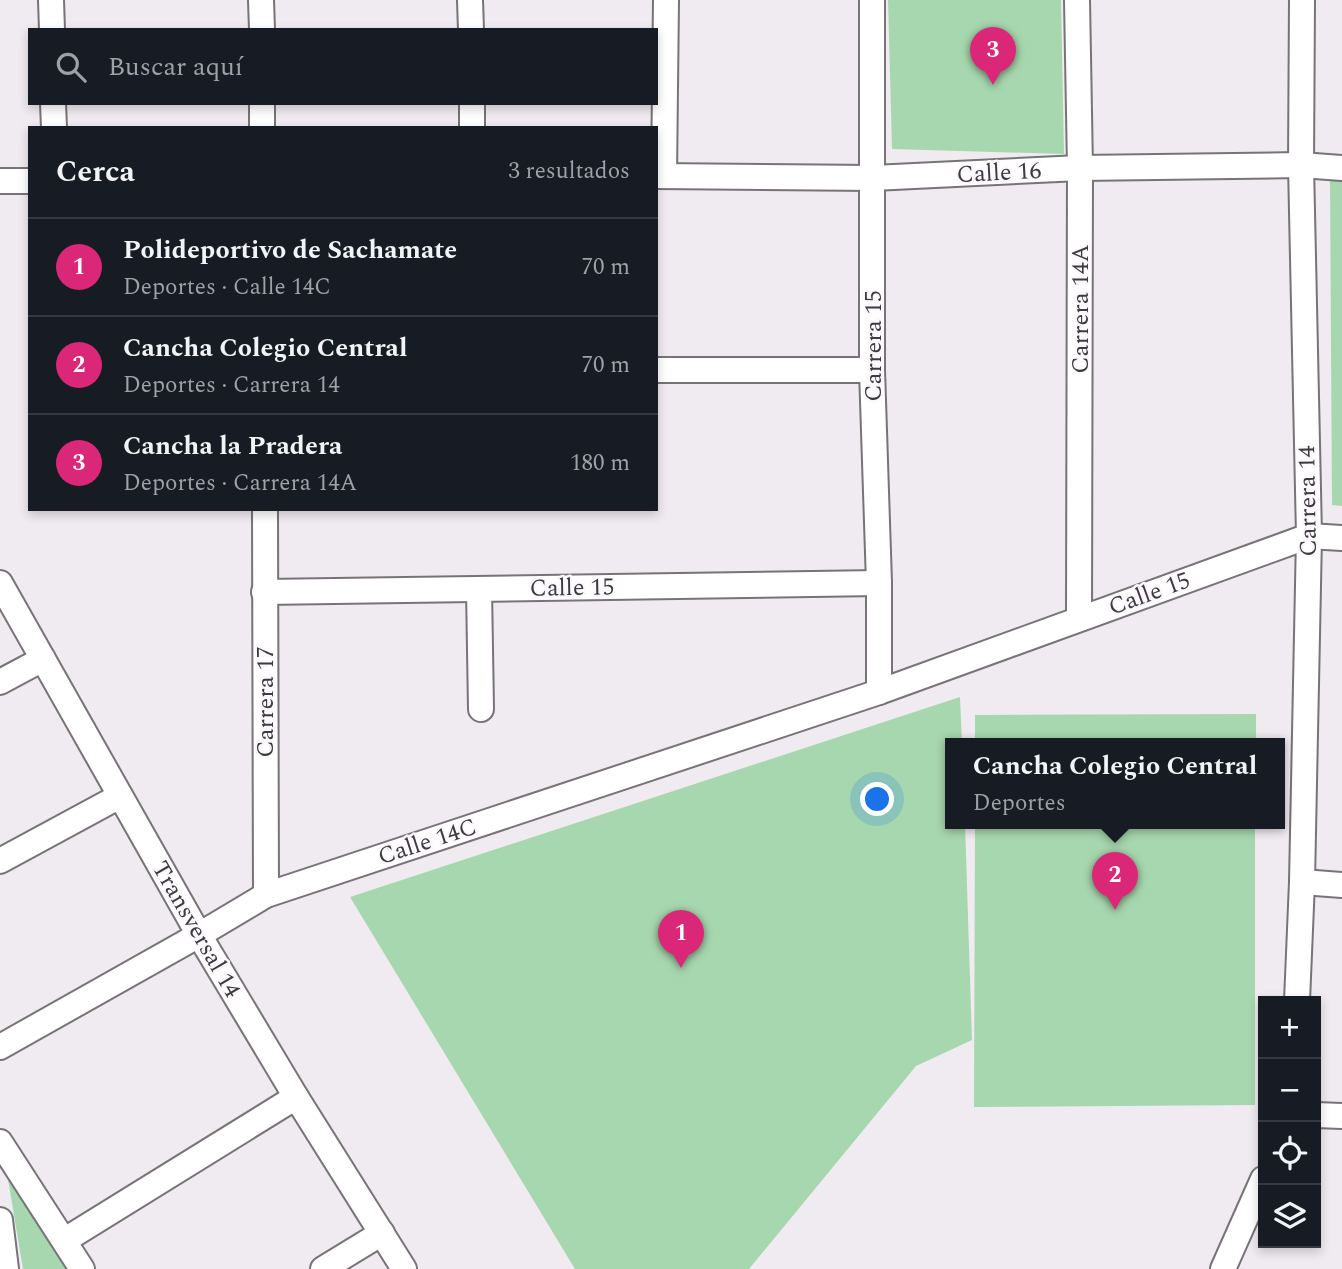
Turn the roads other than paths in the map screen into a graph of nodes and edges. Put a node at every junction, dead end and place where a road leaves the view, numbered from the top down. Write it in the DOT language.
graph roads {
  1 [pos="51,0"];
  2 [pos="261,0"];
  3 [pos="470,0"];
  4 [pos="666,0"];
  5 [pos="872,0"];
  6 [pos="1077,0"];
  7 [pos="1302,0"];
  8 [pos="52,28"];
  9 [pos="262,28"];
  10 [pos="471,28"];
  11 [pos="53,105"];
  12 [pos="262,105"];
  13 [pos="472,105"];
  14 [pos="54,126"];
  15 [pos="262,126"];
  16 [pos="472,126"];
  17 [pos="1301,165"];
  18 [pos="1080,168"];
  19 [pos="1342,168"];
  20 [pos="660,176"];
  21 [pos="873,178"];
  22 [pos="0,181"];
  23 [pos="28,181"];
  24 [pos="658,370"];
  25 [pos="872,370"];
  26 [pos="265,511"];
  27 [pos="1309,536"];
  28 [pos="1342,538"];
  29 [pos="0,583"];
  30 [pos="879,583"];
  31 [pos="480,589"];
  32 [pos="264,592"];
  33 [pos="1079,618"];
  34 [pos="43,659"];
  35 [pos="0,682"];
  36 [pos="878,692"];
  37 [pos="481,709"];
  38 [pos="120,796"];
  39 [pos="0,861"];
  40 [pos="1302,882"];
  41 [pos="1342,885"];
  42 [pos="266,895"];
  43 [pos="199,935"];
  44 [pos="1297,996"];
  45 [pos="0,1047"];
  46 [pos="296,1097"];
  47 [pos="1321,1115"];
  48 [pos="1342,1116"];
  49 [pos="0,1142"];
  50 [pos="1260,1185"];
  51 [pos="0,1220"];
  52 [pos="383,1233"];
  53 [pos="65,1240"];
  54 [pos="6,1269"];
  55 [pos="82,1269"];
  56 [pos="323,1269"];
  57 [pos="404,1269"];
  58 [pos="1223,1269"];
  1 -- 8 [label="street"];
  2 -- 9 [label="street"];
  3 -- 10 [label="street"];
  4 -- 20 [label="street"];
  5 -- 21 [label="street, Carrera 15"];
  6 -- 18 [label="street, Carrera 14A"];
  7 -- 17 [label="street, Carrera 14"];
  11 -- 14 [label="street"];
  12 -- 15 [label="street"];
  13 -- 16 [label="street"];
  17 -- 18 [label="street, Calle 16"];
  17 -- 19 [label="street, Calle 16"];
  17 -- 27 [label="street, Carrera 14"];
  18 -- 21 [label="street, Calle 16"];
  18 -- 33 [label="street, Carrera 14A"];
  20 -- 21 [label="street, Calle 16"];
  21 -- 25 [label="street, Carrera 15"];
  22 -- 23 [label="street"];
  24 -- 25 [label="street"];
  25 -- 30 [label="street, Carrera 15"];
  26 -- 32 [label="street, Carrera 17"];
  27 -- 28 [label="street, Calle 15"];
  27 -- 33 [label="street, Calle 15"];
  27 -- 40 [label="street, Carrera 14"];
  29 -- 34 [label="street, Transversal 14"];
  30 -- 31 [label="street, Calle 15"];
  30 -- 36 [label="street, Carrera 15"];
  31 -- 32 [label="street, Calle 15"];
  31 -- 37 [label="street"];
  32 -- 42 [label="street, Carrera 17"];
  33 -- 36 [label="street, Calle 15"];
  34 -- 35 [label="street"];
  34 -- 38 [label="street, Transversal 14"];
  36 -- 42 [label="street, Calle 14C"];
  38 -- 39 [label="street"];
  38 -- 43 [label="street, Transversal 14"];
  40 -- 41 [label="street"];
  40 -- 44 [label="street, Carrera 14"];
  42 -- 43 [label="street, Calle 14C"];
  43 -- 45 [label="street, Calle 14C"];
  43 -- 46 [label="street, Transversal 14"];
  46 -- 52 [label="street, Transversal 14"];
  46 -- 53 [label="street"];
  47 -- 48 [label="street"];
  49 -- 53 [label="street"];
  50 -- 58 [label="street"];
  51 -- 54 [label="street"];
  52 -- 56 [label="street"];
  52 -- 57 [label="street, Transversal 14"];
  53 -- 55 [label="street"];
}
